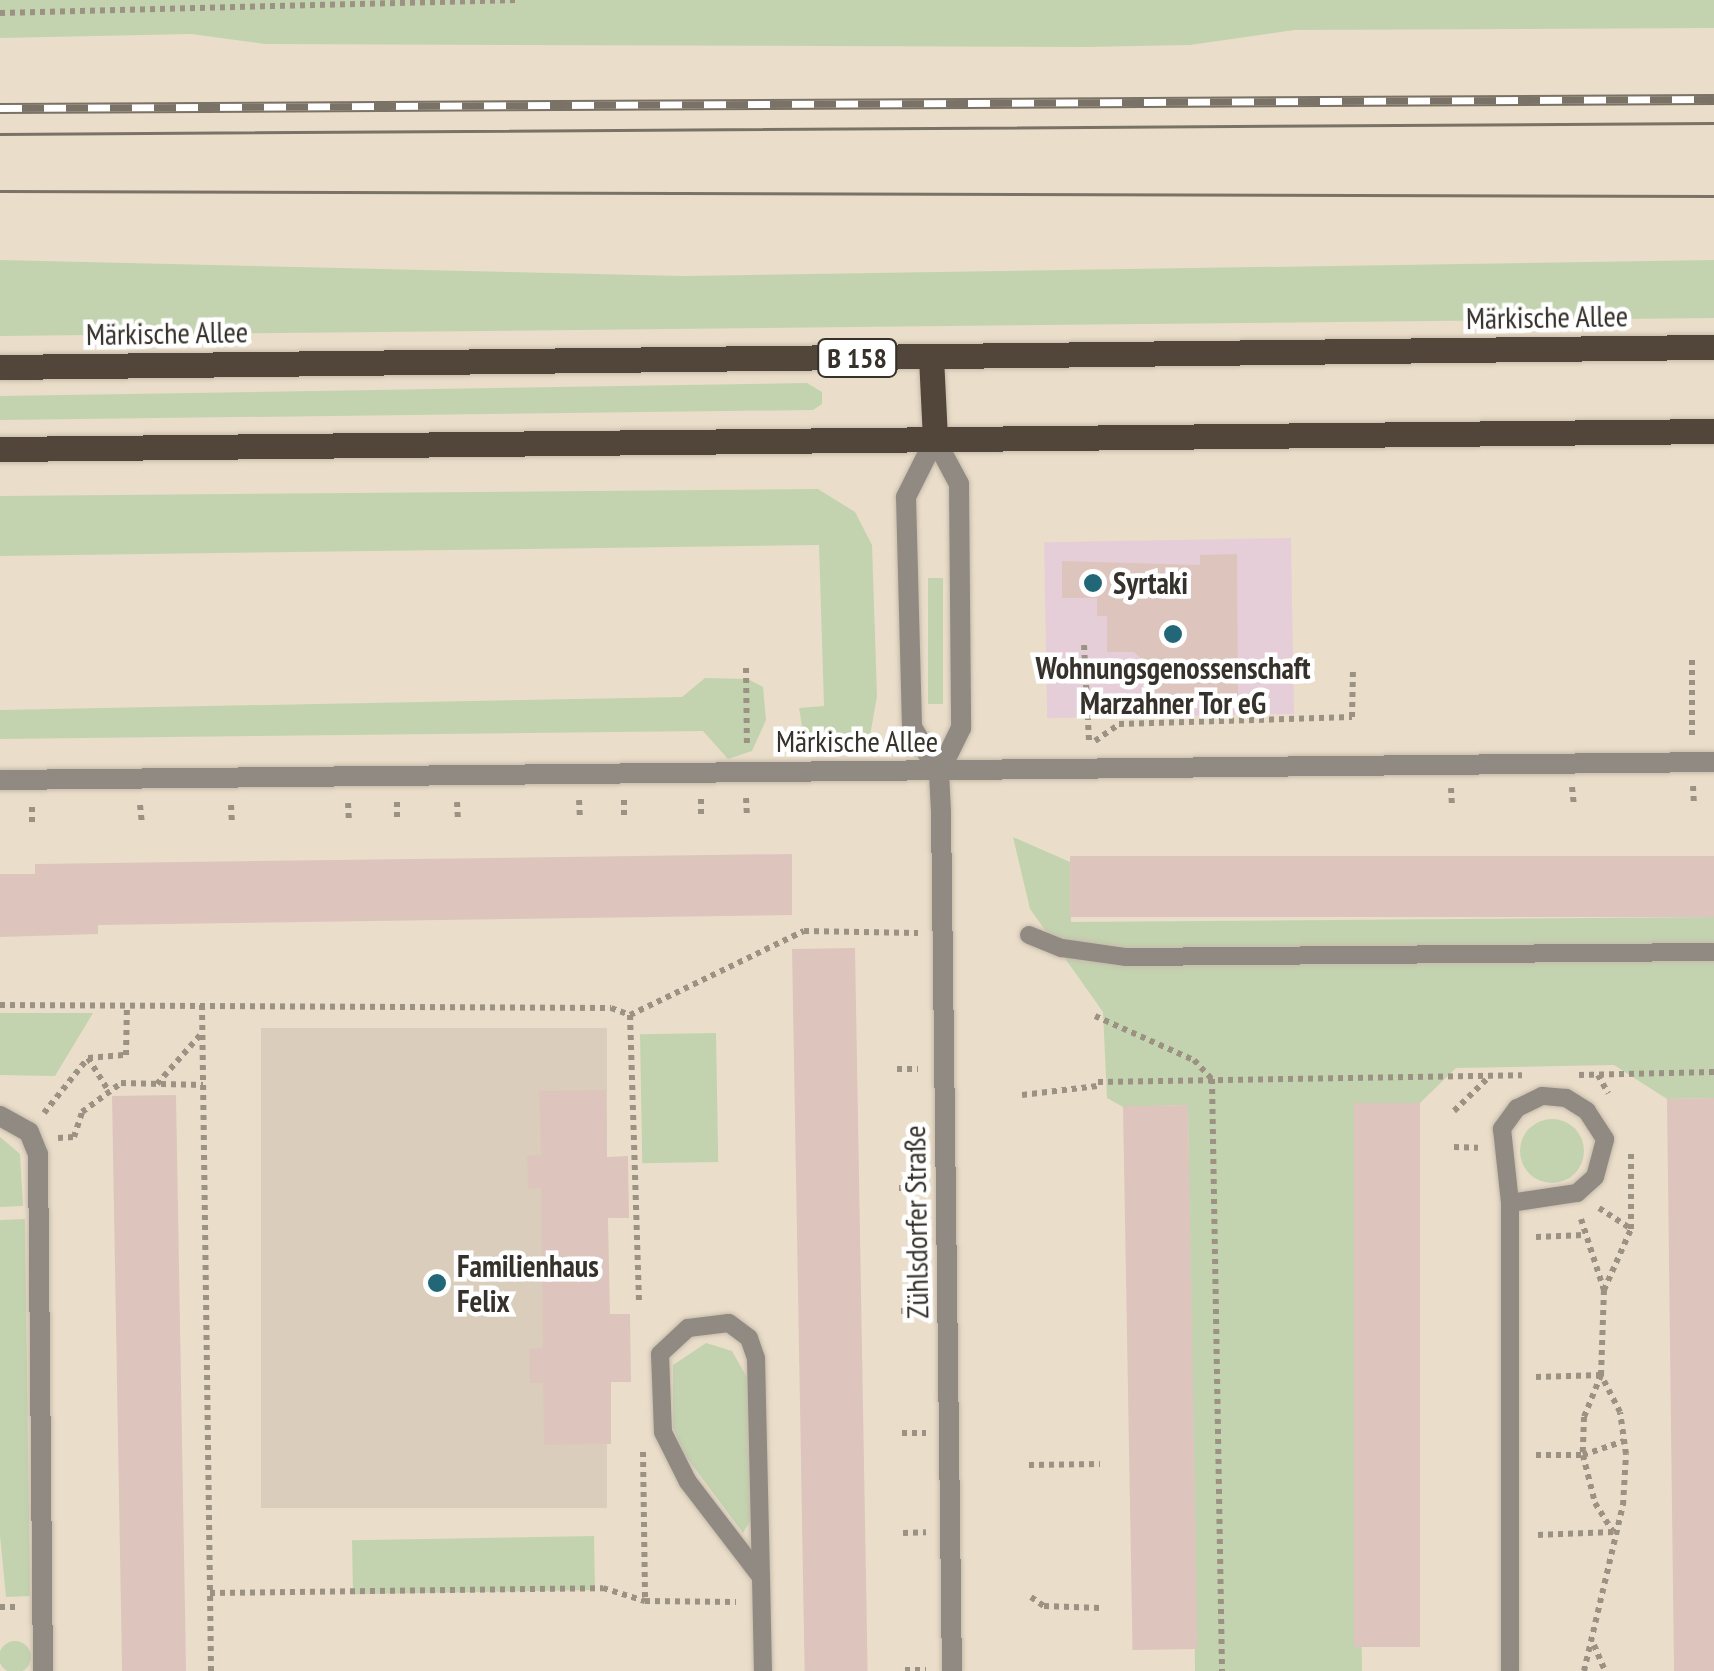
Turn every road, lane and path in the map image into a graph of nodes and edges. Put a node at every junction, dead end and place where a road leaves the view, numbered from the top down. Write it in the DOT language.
graph roads {
  1 [pos="516,0"];
  2 [pos="388,1"];
  3 [pos="128,4"];
  4 [pos="0,13"];
  5 [pos="1714,347"];
  6 [pos="931,358"];
  7 [pos="0,367"];
  8 [pos="1714,431"];
  9 [pos="935,439"];
  10 [pos="0,449"];
  11 [pos="1084,644"];
  12 [pos="1692,660"];
  13 [pos="1353,668"];
  14 [pos="1071,741"];
  15 [pos="1089,741"];
  16 [pos="1714,762"];
  17 [pos="1692,763"];
  18 [pos="939,773"];
  19 [pos="0,780"];
  20 [pos="896,932"];
  21 [pos="1029,934"];
  22 [pos="1714,952"];
  23 [pos="0,1005"];
  24 [pos="202,1005"];
  25 [pos="127,1006"];
  26 [pos="630,1015"];
  27 [pos="1095,1016"];
  28 [pos="202,1032"];
  29 [pos="88,1058"];
  30 [pos="1714,1072"];
  31 [pos="1598,1074"];
  32 [pos="1526,1075"];
  33 [pos="1562,1075"];
  34 [pos="1490,1076"];
  35 [pos="1212,1078"];
  36 [pos="157,1084"];
  37 [pos="203,1086"];
  38 [pos="107,1089"];
  39 [pos="1022,1094"];
  40 [pos="1614,1104"];
  41 [pos="1454,1111"];
  42 [pos="0,1116"];
  43 [pos="28,1132"];
  44 [pos="74,1137"];
  45 [pos="1631,1140"];
  46 [pos="1577,1193"];
  47 [pos="1510,1203"];
  48 [pos="1631,1229"];
  49 [pos="1584,1235"];
  50 [pos="1510,1238"];
  51 [pos="1604,1290"];
  52 [pos="638,1305"];
  53 [pos="1601,1375"];
  54 [pos="1510,1378"];
  55 [pos="643,1441"];
  56 [pos="1624,1441"];
  57 [pos="1583,1455"];
  58 [pos="1510,1456"];
  59 [pos="1029,1464"];
  60 [pos="1100,1464"];
  61 [pos="1613,1532"];
  62 [pos="1510,1536"];
  63 [pos="761,1577"];
  64 [pos="210,1592"];
  65 [pos="1031,1597"];
  66 [pos="645,1601"];
  67 [pos="763,1602"];
  68 [pos="1101,1608"];
  69 [pos="1594,1644"];
  70 [pos="43,1671"];
  71 [pos="211,1671"];
  72 [pos="763,1671"];
  73 [pos="952,1671"];
  74 [pos="1222,1671"];
  75 [pos="1510,1671"];
  76 [pos="1584,1671"];
  77 [pos="1605,1671"];
  1 -- 2 [label="path"];
  2 -- 3 [label="path"];
  3 -- 4 [label="path"];
  5 -- 6 [label="main road, Märkische Allee / B 158"];
  6 -- 7 [label="main road, Märkische Allee / B 158"];
  6 -- 9 [label="main road"];
  8 -- 9 [label="main road"];
  9 -- 10 [label="main road"];
  9 -- 18 [label="street, Zühlsdorfer Straße"];
  9 -- 18 [label="street"];
  11 -- 15 [label="path"];
  12 -- 17 [label="path"];
  13 -- 15 [label="path"];
  14 -- 15 [label="path"];
  16 -- 17 [label="street, Märkische Allee"];
  17 -- 18 [label="street, Märkische Allee"];
  18 -- 19 [label="street, Märkische Allee"];
  18 -- 73 [label="street, Zühlsdorfer Straße"];
  20 -- 26 [label="path"];
  21 -- 22 [label="lane"];
  23 -- 25 [label="path"];
  24 -- 25 [label="path"];
  24 -- 26 [label="path"];
  24 -- 28 [label="path"];
  25 -- 29 [label="path"];
  26 -- 52 [label="path"];
  27 -- 35 [label="path"];
  28 -- 36 [label="path"];
  28 -- 37 [label="path"];
  29 -- 38 [label="path"];
  29 -- 43 [label="path"];
  30 -- 31 [label="path"];
  31 -- 33 [label="path"];
  31 -- 40 [label="path"];
  32 -- 34 [label="path"];
  34 -- 35 [label="path"];
  34 -- 41 [label="path"];
  35 -- 39 [label="path"];
  35 -- 74 [label="path"];
  36 -- 37 [label="path"];
  36 -- 38 [label="path"];
  37 -- 64 [label="path"];
  38 -- 44 [label="path"];
  42 -- 43 [label="street"];
  43 -- 70 [label="street"];
  45 -- 48 [label="path"];
  46 -- 47 [label="lane"];
  46 -- 47 [label="lane"];
  46 -- 48 [label="path"];
  46 -- 49 [label="path"];
  47 -- 50 [label="lane"];
  48 -- 51 [label="path"];
  49 -- 50 [label="path"];
  49 -- 51 [label="path"];
  50 -- 54 [label="lane"];
  51 -- 53 [label="path"];
  53 -- 54 [label="path"];
  53 -- 56 [label="path"];
  53 -- 57 [label="path"];
  54 -- 58 [label="lane"];
  55 -- 66 [label="path"];
  56 -- 57 [label="path"];
  56 -- 61 [label="path"];
  57 -- 58 [label="path"];
  57 -- 61 [label="path"];
  58 -- 62 [label="lane"];
  59 -- 60 [label="path"];
  61 -- 62 [label="path"];
  61 -- 69 [label="path"];
  62 -- 75 [label="lane"];
  63 -- 63 [label="lane"];
  63 -- 67 [label="lane"];
  64 -- 66 [label="path"];
  64 -- 71 [label="path"];
  65 -- 68 [label="path"];
  66 -- 67 [label="path"];
  67 -- 72 [label="lane"];
  69 -- 76 [label="path"];
  69 -- 77 [label="path"];
}
